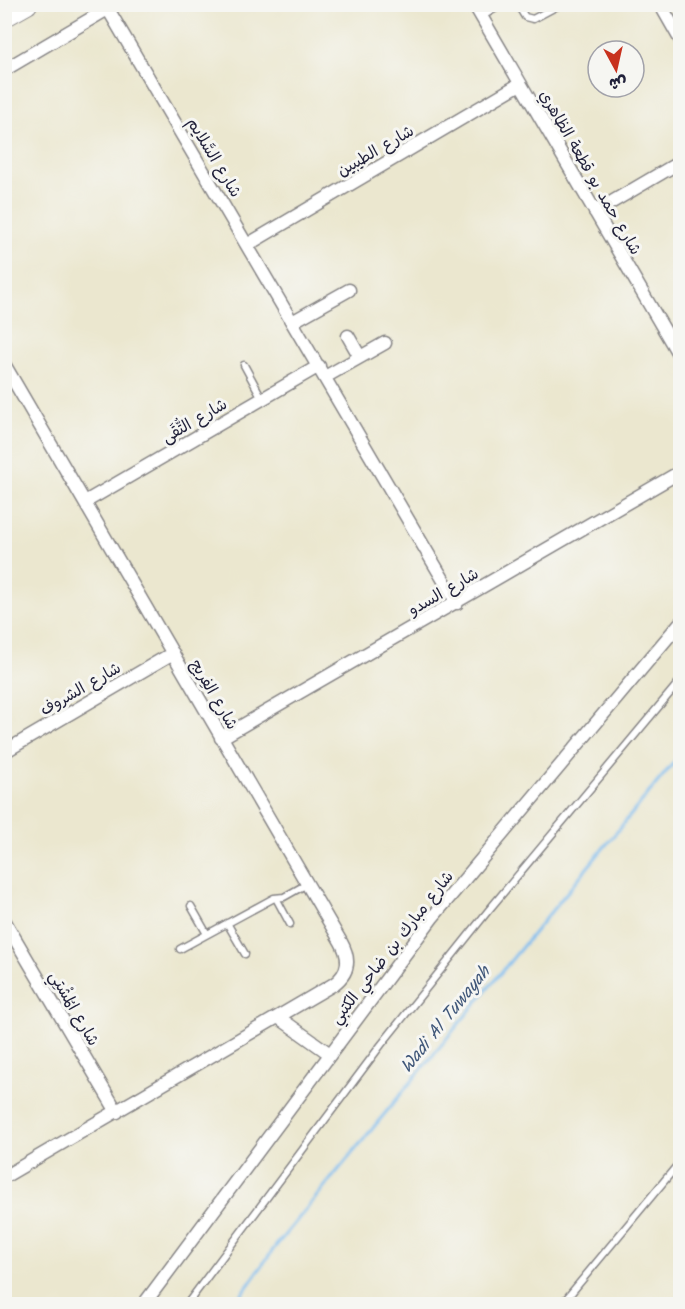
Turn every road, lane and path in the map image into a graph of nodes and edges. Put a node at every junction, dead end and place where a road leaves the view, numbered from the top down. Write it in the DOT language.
graph roads {
  1 [pos="27,4"];
  2 [pos="497,4"];
  3 [pos="517,4"];
  4 [pos="561,4"];
  5 [pos="660,4"];
  6 [pos="112,7"];
  7 [pos="477,9"];
  8 [pos="4,17"];
  9 [pos="681,39"];
  10 [pos="4,70"];
  11 [pos="520,84"];
  12 [pos="681,162"];
  13 [pos="595,212"];
  14 [pos="247,244"];
  15 [pos="350,290"];
  16 [pos="292,322"];
  17 [pos="348,336"];
  18 [pos="385,343"];
  19 [pos="360,357"];
  20 [pos="681,357"];
  21 [pos="4,364"];
  22 [pos="244,364"];
  23 [pos="322,372"];
  24 [pos="9,383"];
  25 [pos="262,399"];
  26 [pos="681,472"];
  27 [pos="85,502"];
  28 [pos="457,603"];
  29 [pos="681,623"];
  30 [pos="173,653"];
  31 [pos="681,681"];
  32 [pos="221,738"];
  33 [pos="4,752"];
  34 [pos="307,884"];
  35 [pos="276,898"];
  36 [pos="191,906"];
  37 [pos="4,920"];
  38 [pos="227,923"];
  39 [pos="290,924"];
  40 [pos="207,934"];
  41 [pos="180,949"];
  42 [pos="245,954"];
  43 [pos="278,1017"];
  44 [pos="330,1054"];
  45 [pos="117,1112"];
  46 [pos="681,1162"];
  47 [pos="4,1177"];
  48 [pos="144,1305"];
  49 [pos="187,1305"];
  50 [pos="562,1305"];
  1 -- 8 [label="main road"];
  2 -- 7 [label="street"];
  3 -- 4 [label="lane"];
  5 -- 9 [label="street"];
  6 -- 10 [label="street"];
  6 -- 14 [label="street, شارع السَّلايم"];
  7 -- 11 [label="street, شارع حمد بو قطعة الظاهري"];
  11 -- 13 [label="street, شارع حمد بو قطعة الظاهري"];
  11 -- 14 [label="street, شارع الطيبين"];
  12 -- 13 [label="street"];
  13 -- 20 [label="street, شارع حمد بو قطعة الظاهري"];
  14 -- 16 [label="street, شارع السَّلايم"];
  15 -- 16 [label="street"];
  16 -- 23 [label="street, شارع السَّلايم"];
  17 -- 19 [label="street"];
  18 -- 19 [label="street, شارع التُّقَى"];
  19 -- 23 [label="street, شارع التُّقَى"];
  21 -- 24 [label="street, شارع الفِريج"];
  22 -- 25 [label="lane"];
  23 -- 25 [label="street, شارع التُّقَى"];
  23 -- 28 [label="street, شارع السَّلايم"];
  24 -- 27 [label="street, شارع الفِريج"];
  25 -- 27 [label="street, شارع التُّقَى"];
  26 -- 28 [label="street, شارع السدو"];
  27 -- 30 [label="street, شارع الفِريج"];
  28 -- 32 [label="street, شارع السدو"];
  29 -- 44 [label="street, شارع مبارك بن ضاحي الكتبي"];
  30 -- 32 [label="street, شارع الفِريج"];
  30 -- 33 [label="street, شارع الشروف"];
  31 -- 49 [label="lane"];
  32 -- 34 [label="street, شارع الفِريج"];
  34 -- 35 [label="lane"];
  34 -- 43 [label="street, شارع الفِريج"];
  35 -- 38 [label="lane"];
  35 -- 39 [label="lane"];
  36 -- 40 [label="lane"];
  37 -- 45 [label="street, شارع المُشْتِي"];
  38 -- 40 [label="lane"];
  38 -- 42 [label="lane"];
  40 -- 41 [label="lane"];
  43 -- 44 [label="street"];
  43 -- 45 [label="street, شارع الفِريج"];
  44 -- 48 [label="street, شارع مبارك بن ضاحي الكتبي"];
  45 -- 47 [label="street, شارع الفِريج"];
  46 -- 50 [label="lane"];
}
